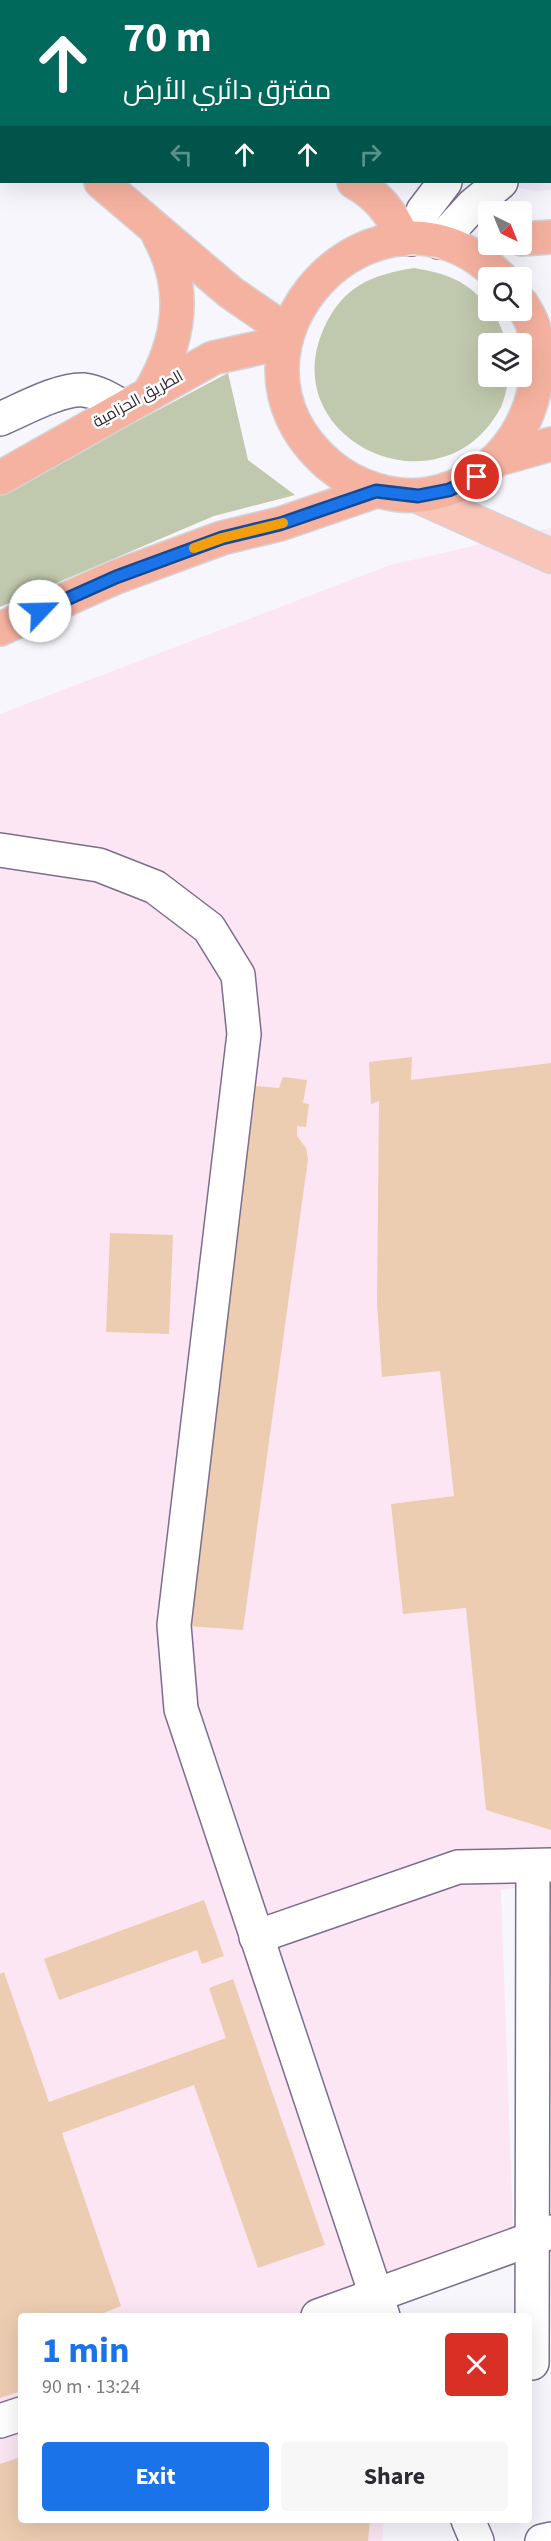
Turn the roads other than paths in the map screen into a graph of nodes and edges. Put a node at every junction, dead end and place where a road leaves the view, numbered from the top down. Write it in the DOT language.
graph roads {
  1 [pos="102,183"];
  2 [pos="356,183"];
  3 [pos="444,183"];
  4 [pos="500,183"];
  5 [pos="154,226"];
  6 [pos="551,237"];
  7 [pos="532,238"];
  8 [pos="426,241"];
  9 [pos="478,242"];
  10 [pos="491,267"];
  11 [pos="530,321"];
  12 [pos="286,337"];
  13 [pos="545,380"];
  14 [pos="136,399"];
  15 [pos="0,419"];
  16 [pos="551,444"];
  17 [pos="502,458"];
  18 [pos="0,478"];
  19 [pos="376,491"];
  20 [pos="418,496"];
  21 [pos="551,556"];
  22 [pos="0,629"];
  23 [pos="0,850"];
  24 [pos="542,1866"];
  25 [pos="255,1937"];
  26 [pos="542,2236"];
  27 [pos="379,2307"];
  28 [pos="338,2313"];
  29 [pos="532,2363"];
  30 [pos="18,2415"];
  31 [pos="0,2421"];
  32 [pos="469,2523"];
  33 [pos="551,2539"];
  34 [pos="477,2541"];
  35 [pos="542,2541"];
  1 -- 5 [label="highway"];
  2 -- 8 [label="highway"];
  3 -- 8 [label="street"];
  4 -- 8 [label="street"];
  5 -- 12 [label="highway"];
  5 -- 14 [label="highway"];
  6 -- 7 [label="highway"];
  8 -- 9 [label="highway"];
  8 -- 10 [label="highway"];
  8 -- 12 [label="highway"];
  11 -- 13 [label="highway"];
  12 -- 14 [label="highway, الطريق الحزامية"];
  12 -- 19 [label="highway"];
  13 -- 17 [label="highway"];
  14 -- 15 [label="street"];
  14 -- 18 [label="highway, الطريق الحزامية"];
  16 -- 17 [label="highway"];
  17 -- 20 [label="highway"];
  19 -- 20 [label="highway"];
  19 -- 22 [label="highway"];
  20 -- 21 [label="main road"];
  23 -- 25 [label="street"];
  24 -- 25 [label="street"];
  24 -- 26 [label="street"];
  25 -- 27 [label="street"];
  26 -- 27 [label="street"];
  26 -- 29 [label="street"];
  27 -- 28 [label="street"];
  30 -- 31 [label="street"];
  32 -- 34 [label="street"];
  33 -- 35 [label="street"];
}
